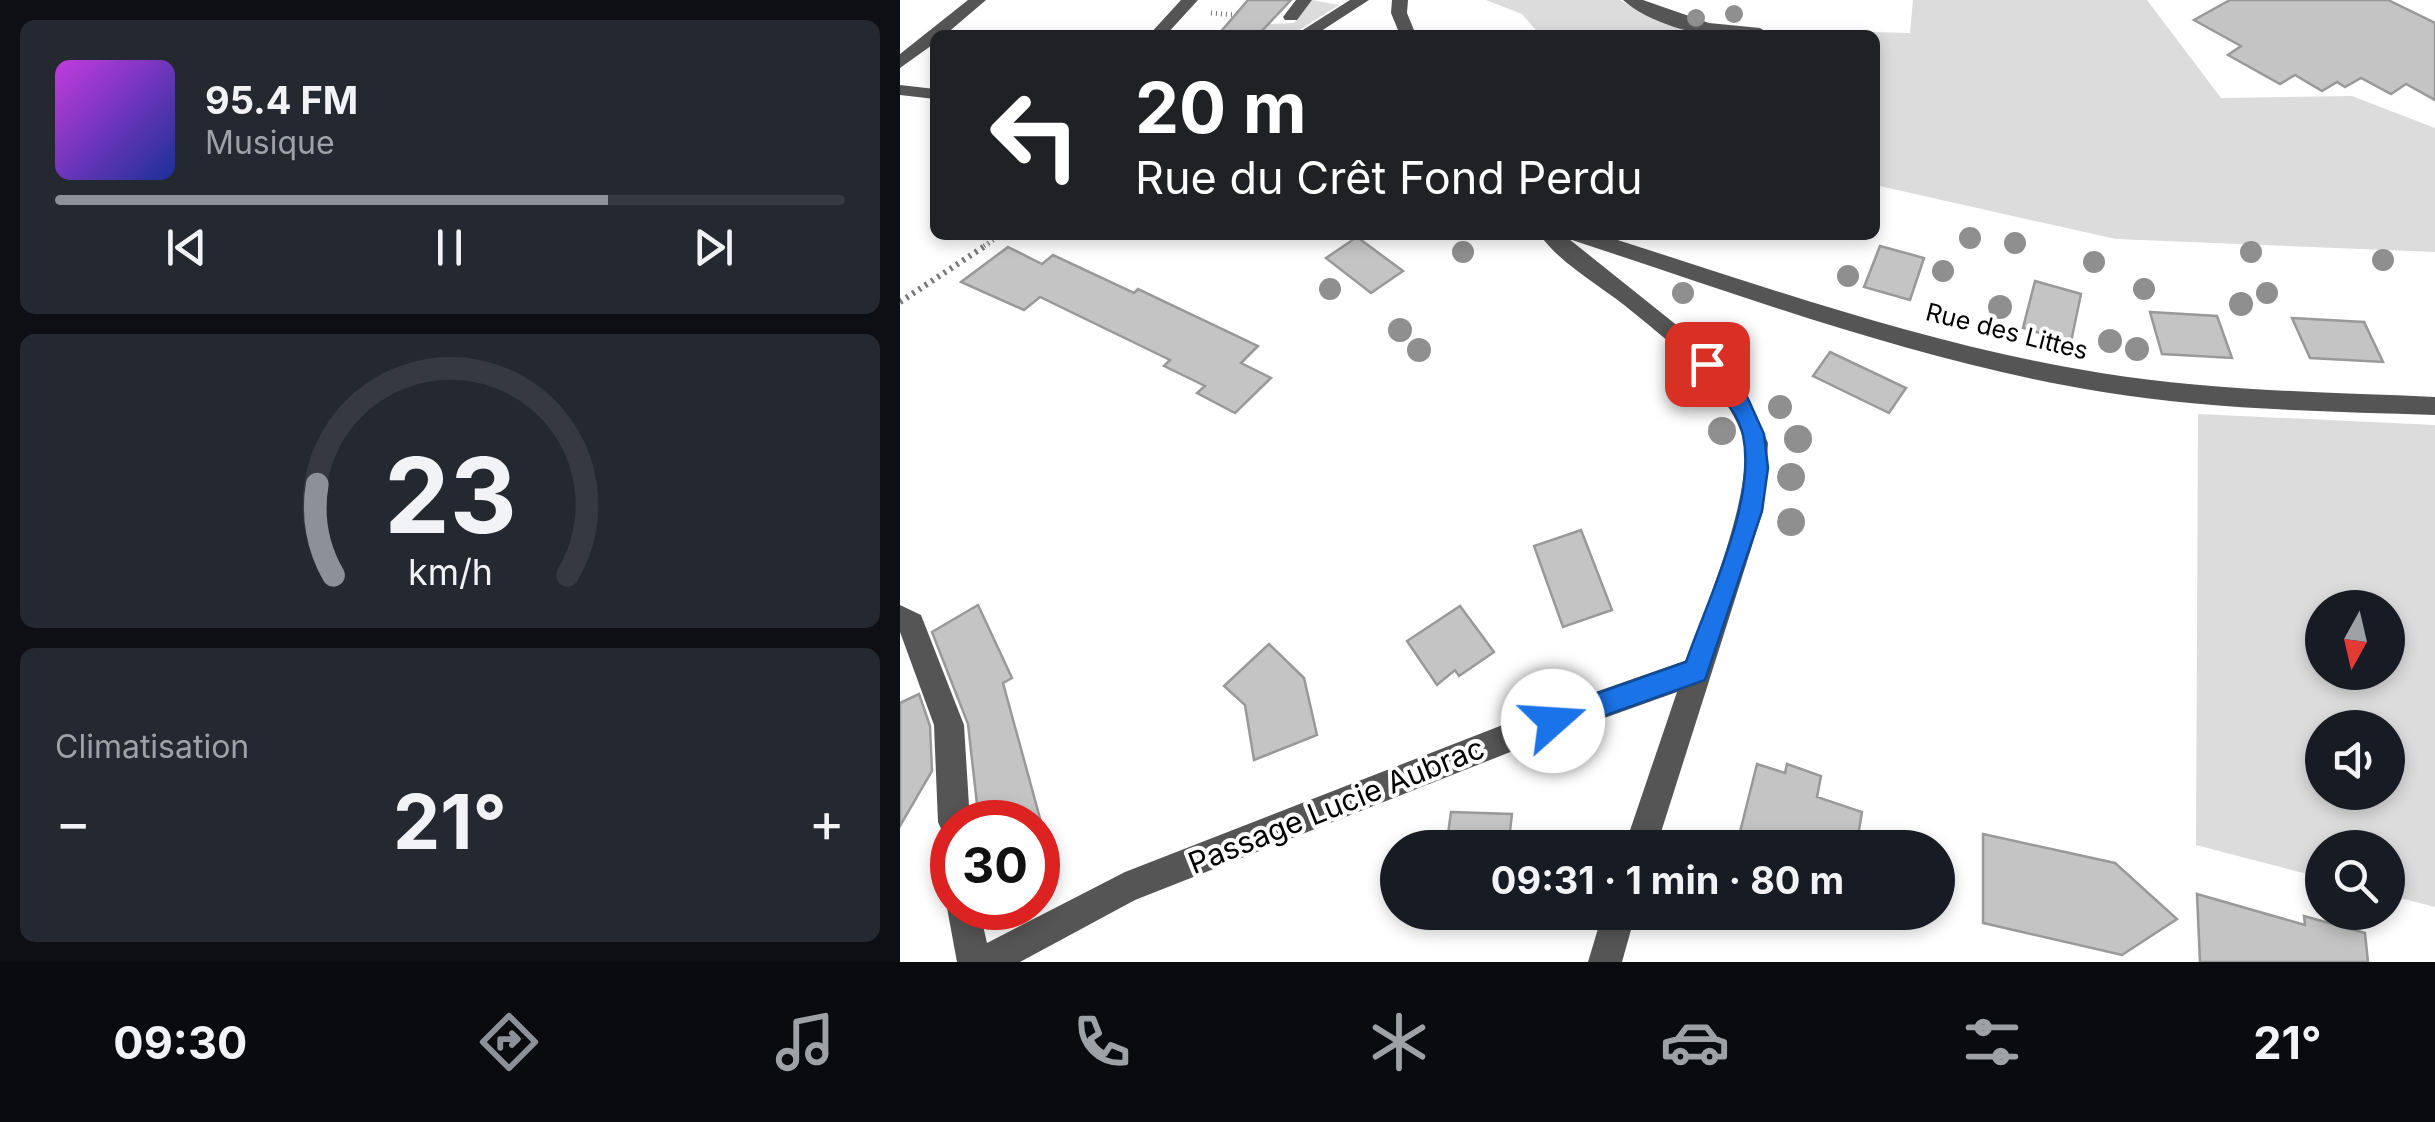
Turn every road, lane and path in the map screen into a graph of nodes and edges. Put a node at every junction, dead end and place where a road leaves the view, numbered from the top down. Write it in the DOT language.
graph roads {
  1 [pos="978,0"];
  2 [pos="1190,0"];
  3 [pos="1304,0"];
  4 [pos="1360,0"];
  5 [pos="1400,0"];
  6 [pos="1631,0"];
  7 [pos="1291,16"];
  8 [pos="941,30"];
  9 [pos="1162,30"];
  10 [pos="1311,30"];
  11 [pos="1406,30"];
  12 [pos="1721,30"];
  13 [pos="930,39"];
  14 [pos="900,64"];
  15 [pos="900,90"];
  16 [pos="930,93"];
  17 [pos="993,240"];
  18 [pos="1556,240"];
  19 [pos="1595,240"];
  20 [pos="900,302"];
  21 [pos="2435,406"];
  22 [pos="900,618"];
  23 [pos="1696,671"];
  24 [pos="953,800"];
  25 [pos="1646,830"];
  26 [pos="967,930"];
  27 [pos="1615,930"];
  28 [pos="974,962"];
  29 [pos="986,962"];
  30 [pos="1605,962"];
  1 -- 8 [label="street"];
  2 -- 9 [label="street"];
  3 -- 7 [label="street"];
  4 -- 10 [label="street"];
  5 -- 11 [label="street"];
  6 -- 12 [label="street"];
  13 -- 14 [label="street"];
  15 -- 16 [label="street"];
  17 -- 20 [label="path"];
  18 -- 23 [label="street"];
  19 -- 21 [label="street, Rue des Littes"];
  22 -- 24 [label="street"];
  23 -- 25 [label="street"];
  23 -- 29 [label="street, Passage Lucie Aubrac"];
  26 -- 28 [label="street"];
  27 -- 30 [label="street"];
}
